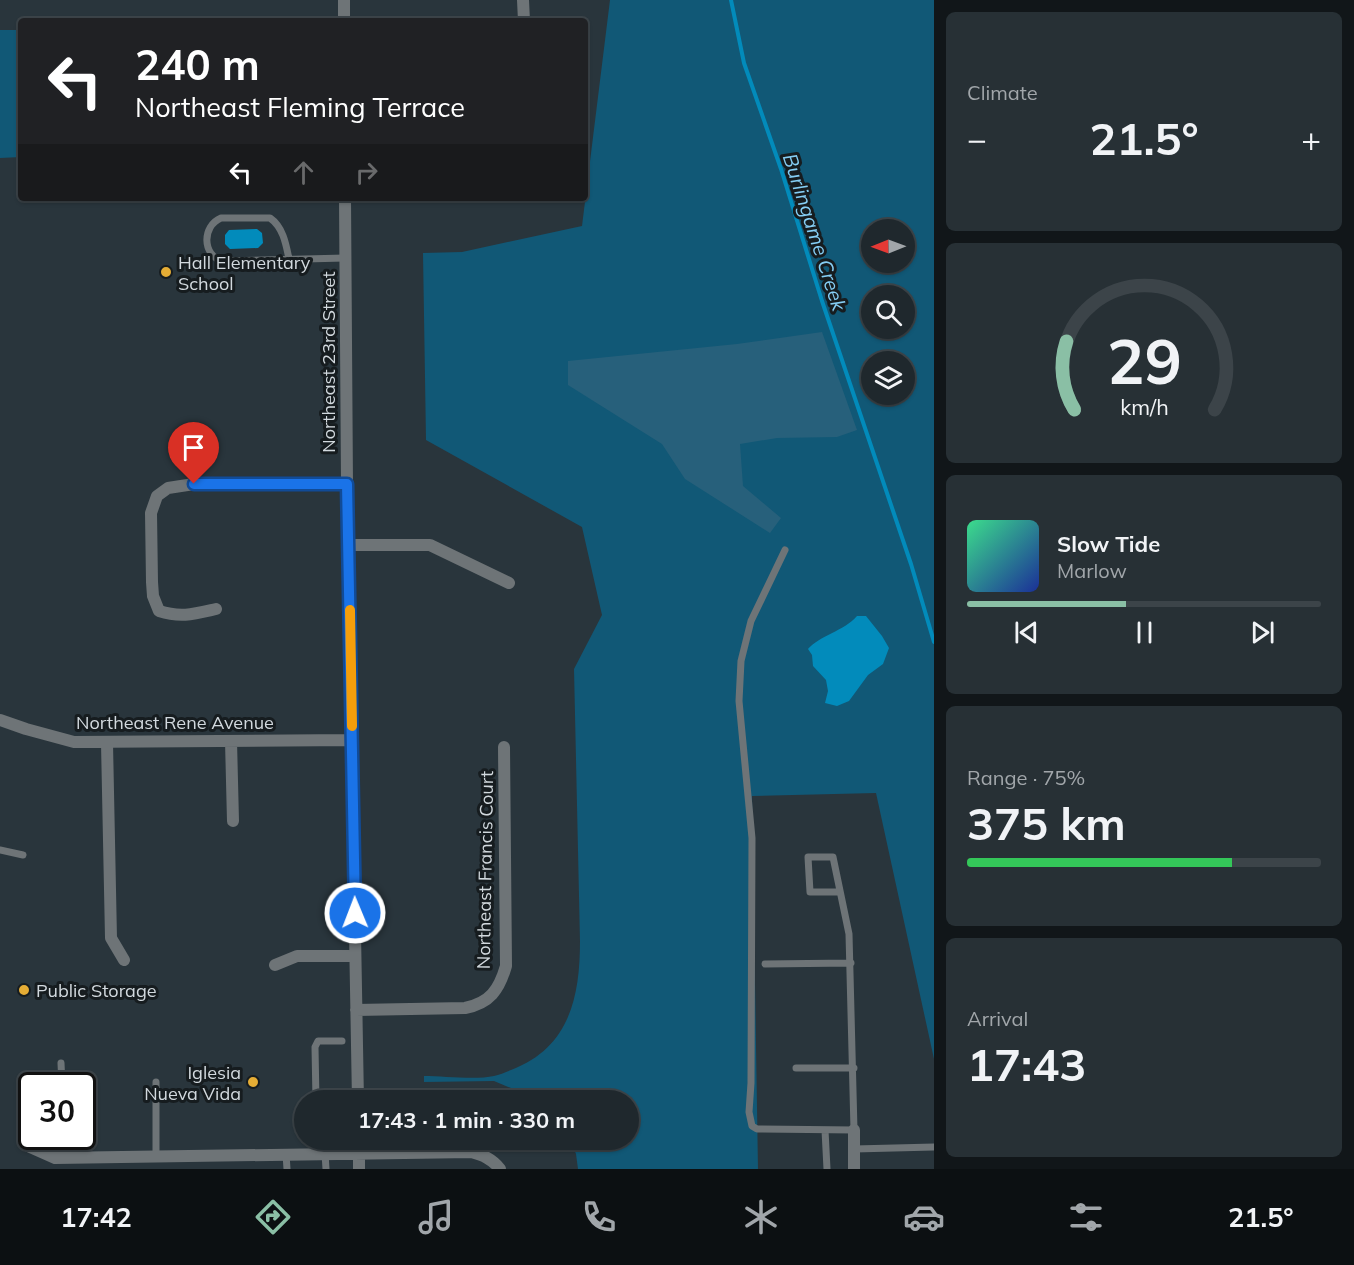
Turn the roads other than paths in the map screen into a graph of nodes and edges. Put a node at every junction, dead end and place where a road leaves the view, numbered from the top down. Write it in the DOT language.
graph roads {
  1 [pos="344,0"];
  2 [pos="523,0"];
  3 [pos="344,18"];
  4 [pos="524,18"];
  5 [pos="345,201"];
  6 [pos="345,258"];
  7 [pos="288,259"];
  8 [pos="347,484"];
  9 [pos="349,545"];
  10 [pos="785,550"];
  11 [pos="510,583"];
  12 [pos="216,609"];
  13 [pos="0,720"];
  14 [pos="352,740"];
  15 [pos="231,741"];
  16 [pos="107,743"];
  17 [pos="504,747"];
  18 [pos="233,821"];
  19 [pos="0,850"];
  20 [pos="23,855"];
  21 [pos="840,892"];
  22 [pos="356,956"];
  23 [pos="124,960"];
  24 [pos="851,963"];
  25 [pos="765,964"];
  26 [pos="275,965"];
  27 [pos="356,1010"];
  28 [pos="342,1041"];
  29 [pos="61,1063"];
  30 [pos="796,1068"];
  31 [pos="854,1068"];
  32 [pos="61,1072"];
  33 [pos="156,1082"];
  34 [pos="316,1090"];
  35 [pos="358,1090"];
  36 [pos="825,1130"];
  37 [pos="854,1130"];
  38 [pos="934,1147"];
  39 [pos="854,1149"];
  40 [pos="37,1150"];
  41 [pos="64,1150"];
  42 [pos="359,1150"];
  43 [pos="325,1153"];
  44 [pos="286,1154"];
  45 [pos="359,1154"];
  46 [pos="156,1156"];
  47 [pos="64,1158"];
  48 [pos="287,1169"];
  49 [pos="326,1169"];
  50 [pos="359,1169"];
  51 [pos="500,1169"];
  52 [pos="826,1169"];
  53 [pos="854,1169"];
  1 -- 3 [label="street"];
  2 -- 4 [label="street"];
  5 -- 6 [label="street, Northeast 23rd Street"];
  6 -- 7 [label="lane"];
  6 -- 8 [label="street, Northeast 23rd Street"];
  7 -- 7 [label="lane"];
  8 -- 9 [label="street, Northeast 23rd Street"];
  8 -- 12 [label="street"];
  9 -- 11 [label="street"];
  9 -- 14 [label="street, Northeast 23rd Street"];
  10 -- 36 [label="lane"];
  13 -- 16 [label="street, Northeast Rene Avenue"];
  14 -- 15 [label="street, Northeast Rene Avenue"];
  14 -- 22 [label="street, Northeast 23rd Street"];
  15 -- 16 [label="street, Northeast Rene Avenue"];
  15 -- 18 [label="street"];
  16 -- 23 [label="street"];
  17 -- 27 [label="street, Northeast Francis Court"];
  19 -- 20 [label="lane"];
  21 -- 21 [label="lane"];
  21 -- 24 [label="lane"];
  22 -- 26 [label="street"];
  22 -- 27 [label="street, Northeast 23rd Street"];
  24 -- 25 [label="lane"];
  24 -- 31 [label="lane"];
  27 -- 35 [label="street, Northeast 23rd Street"];
  28 -- 34 [label="lane"];
  29 -- 32 [label="lane"];
  30 -- 31 [label="lane"];
  31 -- 37 [label="lane"];
  33 -- 46 [label="lane"];
  36 -- 37 [label="lane"];
  36 -- 52 [label="lane"];
  37 -- 39 [label="street"];
  38 -- 39 [label="lane"];
  39 -- 53 [label="street"];
  40 -- 47 [label="street"];
  41 -- 47 [label="lane"];
  42 -- 45 [label="street"];
  43 -- 44 [label="street"];
  43 -- 45 [label="street"];
  43 -- 49 [label="lane"];
  44 -- 46 [label="street"];
  44 -- 48 [label="lane"];
  45 -- 50 [label="street"];
  45 -- 51 [label="street"];
  46 -- 47 [label="street"];
}
